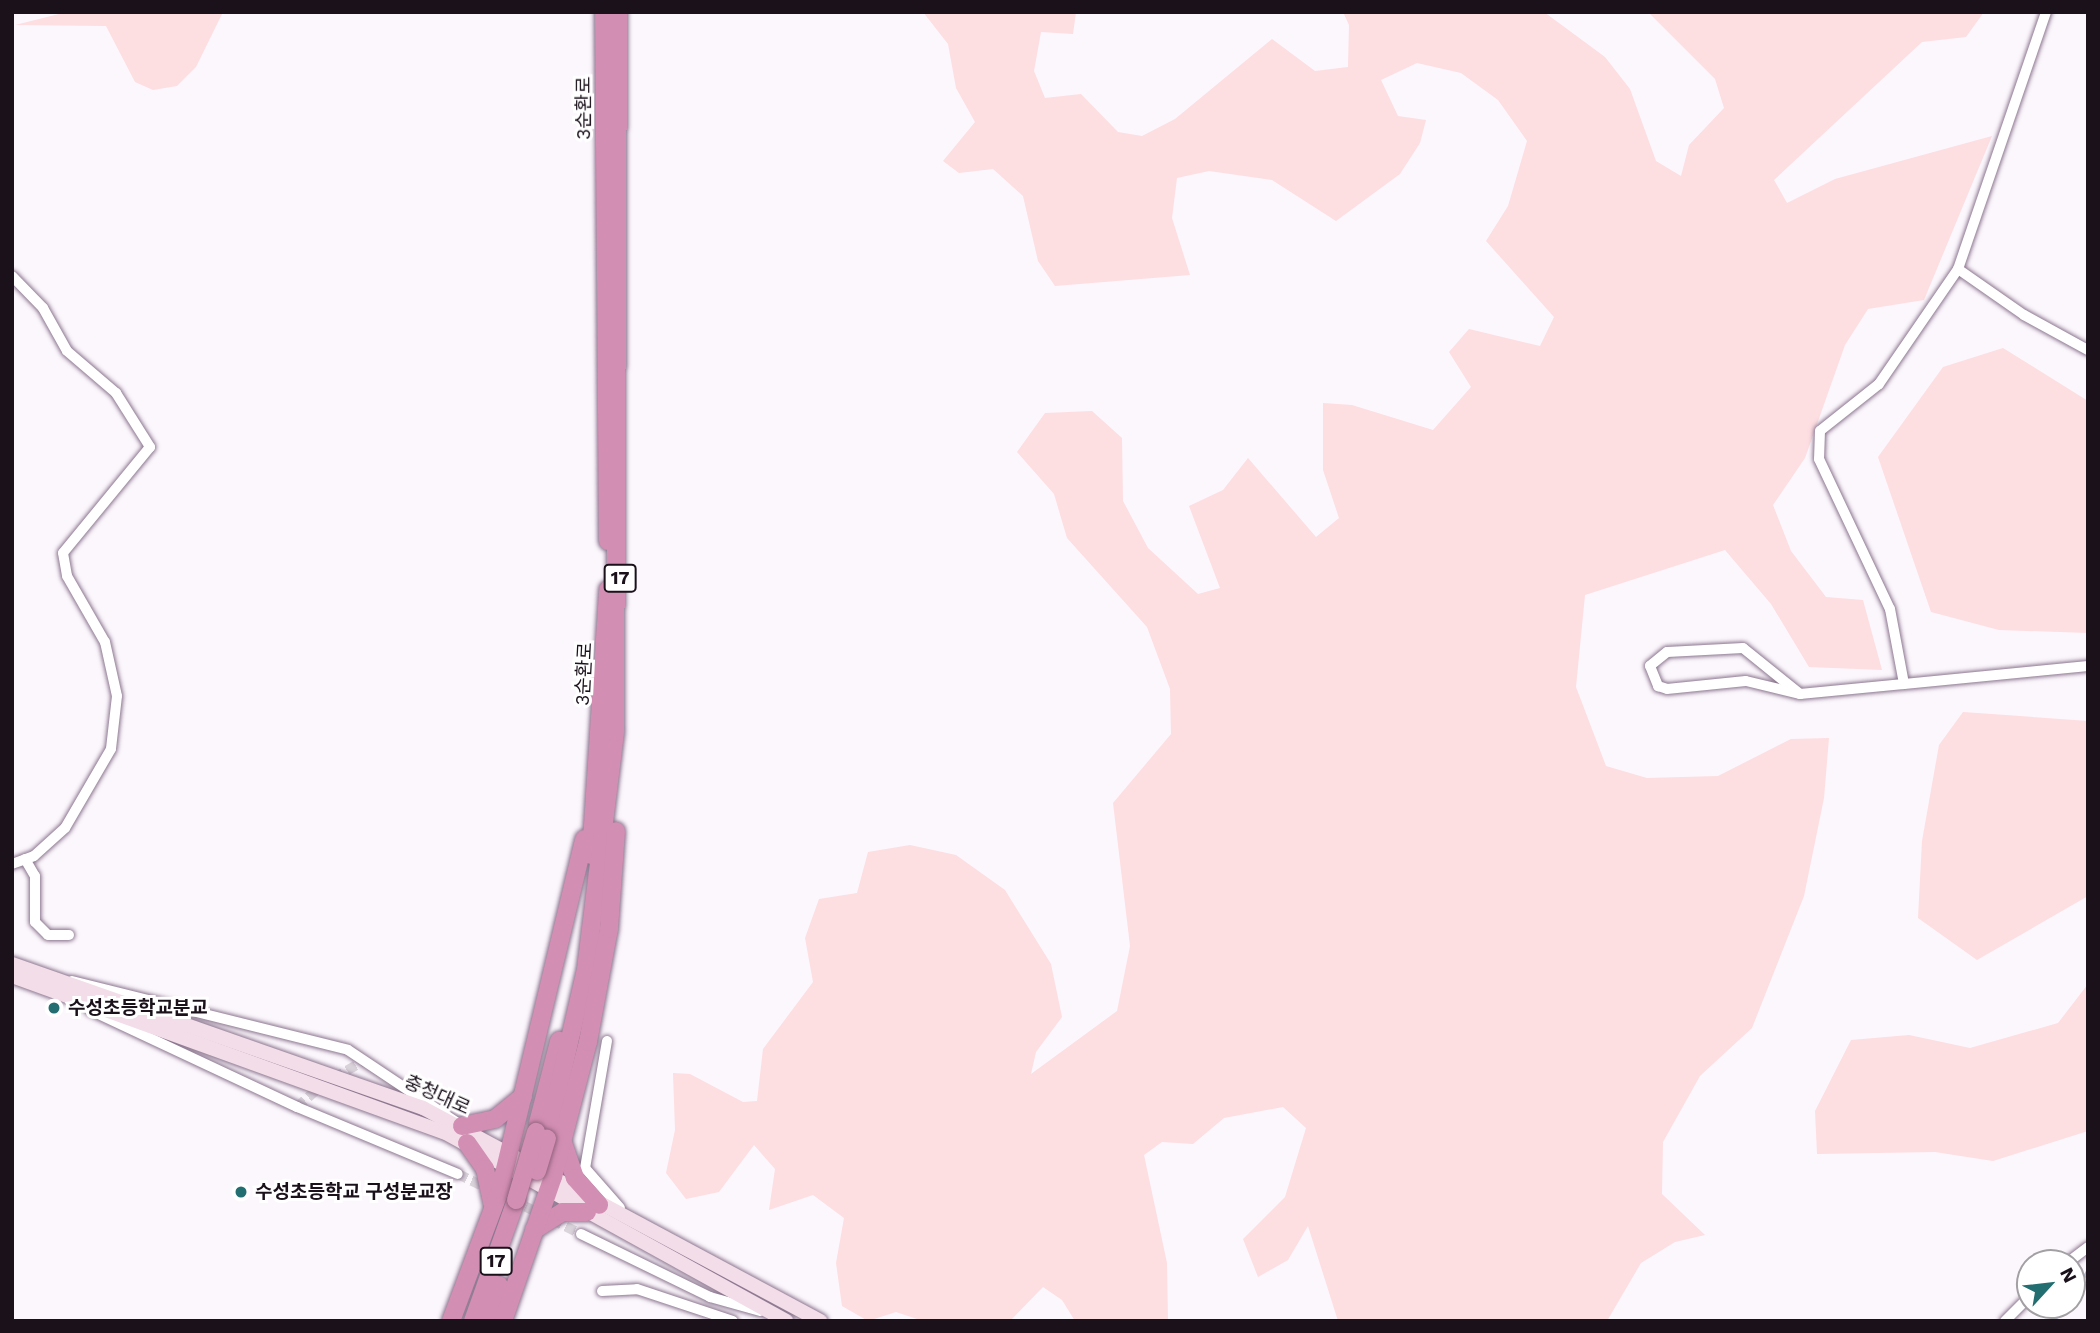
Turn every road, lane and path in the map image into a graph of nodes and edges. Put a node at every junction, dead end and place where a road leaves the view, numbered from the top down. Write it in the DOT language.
graph roads {
  1 [pos="604,12"];
  2 [pos="618,12"];
  3 [pos="2046,12"];
  4 [pos="1958,269"];
  5 [pos="12,276"];
  6 [pos="2088,350"];
  7 [pos="2088,666"];
  8 [pos="1904,684"];
  9 [pos="1800,694"];
  10 [pos="603,718"];
  11 [pos="25,859"];
  12 [pos="12,864"];
  13 [pos="69,935"];
  14 [pos="12,964"];
  15 [pos="12,976"];
  16 [pos="41,978"];
  17 [pos="71,999"];
  18 [pos="607,1041"];
  19 [pos="523,1096"];
  20 [pos="464,1135"];
  21 [pos="548,1136"];
  22 [pos="510,1151"];
  23 [pos="558,1159"];
  24 [pos="458,1174"];
  25 [pos="551,1183"];
  26 [pos="500,1190"];
  27 [pos="528,1204"];
  28 [pos="593,1208"];
  29 [pos="492,1210"];
  30 [pos="534,1230"];
  31 [pos="581,1234"];
  32 [pos="688,1253"];
  33 [pos="602,1291"];
  34 [pos="783,1319"];
  35 [pos="451,1321"];
  36 [pos="473,1321"];
  37 [pos="486,1321"];
  38 [pos="503,1321"];
  39 [pos="733,1321"];
  40 [pos="820,1321"];
  1 -- 10 [label="highway, 3순환로 / 17"];
  2 -- 21 [label="highway, 3순환로 / 17"];
  3 -- 4 [label="street"];
  4 -- 6 [label="street"];
  4 -- 8 [label="street"];
  5 -- 11 [label="street"];
  7 -- 8 [label="street"];
  8 -- 9 [label="street"];
  9 -- 9 [label="street"];
  10 -- 19 [label="highway"];
  10 -- 21 [label="highway, 3순환로 / 17"];
  11 -- 12 [label="street"];
  11 -- 13 [label="street"];
  14 -- 16 [label="main road, 충청대로"];
  15 -- 17 [label="main road, 충청대로"];
  16 -- 20 [label="main road, 충청대로"];
  16 -- 20 [label="street"];
  17 -- 20 [label="main road, 충청대로"];
  17 -- 24 [label="street"];
  18 -- 32 [label="street"];
  19 -- 20 [label="highway"];
  19 -- 22 [label="highway"];
  20 -- 22 [label="main road, 충청대로"];
  20 -- 29 [label="highway"];
  21 -- 23 [label="highway"];
  21 -- 27 [label="highway, 3순환로 / 17, bridge"];
  21 -- 28 [label="highway"];
  22 -- 23 [label="highway"];
  22 -- 25 [label="main road, 충청대로"];
  22 -- 26 [label="highway"];
  23 -- 25 [label="highway"];
  25 -- 27 [label="highway"];
  25 -- 28 [label="main road, 충청대로"];
  26 -- 27 [label="highway"];
  26 -- 29 [label="highway"];
  27 -- 30 [label="highway"];
  27 -- 36 [label="highway, 3순환로 / 17"];
  27 -- 37 [label="highway, 3순환로 / 17"];
  28 -- 30 [label="highway"];
  28 -- 32 [label="main road, 충청대로"];
  28 -- 34 [label="main road, 충청대로"];
  29 -- 35 [label="highway"];
  30 -- 38 [label="highway"];
  31 -- 34 [label="street"];
  32 -- 40 [label="main road, 충청대로"];
  33 -- 39 [label="street"];
}
